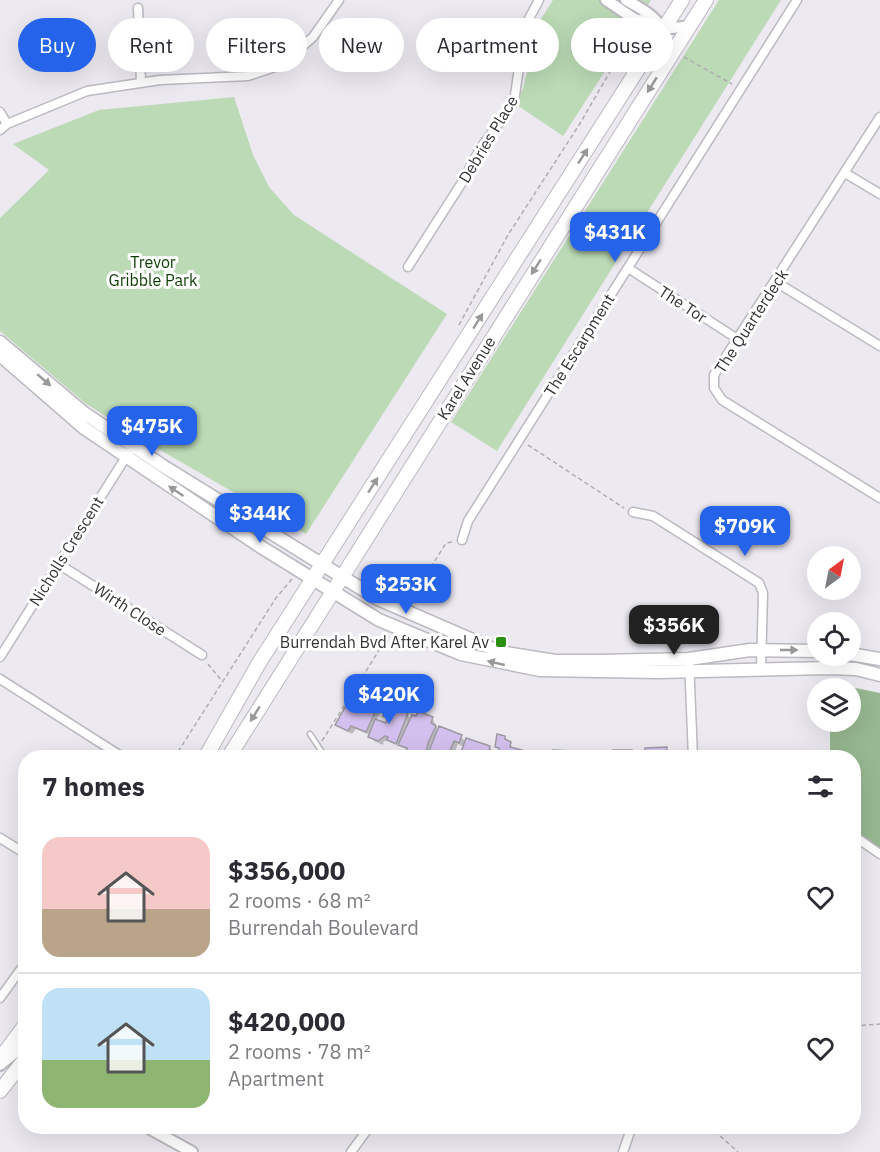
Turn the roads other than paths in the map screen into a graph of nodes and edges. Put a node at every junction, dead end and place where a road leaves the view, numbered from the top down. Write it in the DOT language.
graph roads {
  1 [pos="339,0"];
  2 [pos="539,0"];
  3 [pos="606,0"];
  4 [pos="626,0"];
  5 [pos="682,0"];
  6 [pos="706,0"];
  7 [pos="797,0"];
  8 [pos="138,8"];
  9 [pos="634,18"];
  10 [pos="656,18"];
  11 [pos="671,18"];
  12 [pos="690,26"];
  13 [pos="673,29"];
  14 [pos="673,58"];
  15 [pos="632,72"];
  16 [pos="637,72"];
  17 [pos="664,72"];
  18 [pos="141,82"];
  19 [pos="628,86"];
  20 [pos="0,112"];
  21 [pos="880,117"];
  22 [pos="3,127"];
  23 [pos="845,173"];
  24 [pos="880,194"];
  25 [pos="408,267"];
  26 [pos="628,268"];
  27 [pos="776,282"];
  28 [pos="738,340"];
  29 [pos="0,342"];
  30 [pos="880,346"];
  31 [pos="0,355"];
  32 [pos="133,445"];
  33 [pos="126,458"];
  34 [pos="880,498"];
  35 [pos="633,512"];
  36 [pos="462,540"];
  37 [pos="57,563"];
  38 [pos="322,565"];
  39 [pos="341,576"];
  40 [pos="313,579"];
  41 [pos="332,591"];
  42 [pos="760,649"];
  43 [pos="807,651"];
  44 [pos="202,656"];
  45 [pos="861,656"];
  46 [pos="0,657"];
  47 [pos="880,659"];
  48 [pos="689,665"];
  49 [pos="761,669"];
  50 [pos="880,675"];
  51 [pos="0,679"];
  52 [pos="310,734"];
  53 [pos="111,750"];
  54 [pos="210,750"];
  55 [pos="233,750"];
  56 [pos="321,750"];
  57 [pos="693,750"];
  58 [pos="0,838"];
  59 [pos="861,841"];
  60 [pos="18,849"];
  61 [pos="880,854"];
  62 [pos="18,973"];
  63 [pos="0,980"];
  64 [pos="8,986"];
  65 [pos="0,998"];
  66 [pos="18,1035"];
  67 [pos="18,1051"];
  68 [pos="0,1059"];
  69 [pos="0,1066"];
  70 [pos="18,1068"];
  71 [pos="0,1091"];
  72 [pos="160,1134"];
  73 [pos="364,1134"];
  74 [pos="629,1134"];
  75 [pos="192,1152"];
  76 [pos="351,1152"];
  77 [pos="623,1152"];
  1 -- 18 [label="street"];
  2 -- 25 [label="street, Debries Place"];
  3 -- 9 [label="street"];
  4 -- 10 [label="street"];
  5 -- 11 [label="main road, Karel Avenue"];
  6 -- 12 [label="main road, Karel Avenue"];
  7 -- 26 [label="street, The Escarpment"];
  8 -- 18 [label="street"];
  12 -- 13 [label="street"];
  12 -- 14 [label="main road, Karel Avenue"];
  15 -- 19 [label="main road"];
  16 -- 19 [label="main road, Karel Avenue"];
  17 -- 39 [label="main road, Karel Avenue, one-way"];
  18 -- 22 [label="street"];
  38 -- 19 [label="main road, Karel Avenue, one-way"];
  20 -- 22 [label="street"];
  21 -- 23 [label="street, The Quarterdeck"];
  23 -- 24 [label="street"];
  23 -- 27 [label="street, The Quarterdeck"];
  26 -- 28 [label="street, The Tor"];
  26 -- 36 [label="street, The Escarpment"];
  27 -- 28 [label="street, The Quarterdeck"];
  27 -- 30 [label="street"];
  28 -- 34 [label="street, The Quarterdeck"];
  29 -- 32 [label="main road, one-way"];
  31 -- 33 [label="main road"];
  32 -- 33 [label="street, Nicholls Crescent"];
  32 -- 38 [label="main road"];
  33 -- 37 [label="street, Nicholls Crescent"];
  40 -- 33 [label="main road, one-way"];
  35 -- 42 [label="street"];
  37 -- 44 [label="street, Wirth Close"];
  37 -- 46 [label="street, Nicholls Crescent"];
  38 -- 39 [label="main road"];
  38 -- 40 [label="main road, Karel Avenue"];
  39 -- 41 [label="main road, Karel Avenue"];
  39 -- 48 [label="main road"];
  40 -- 41 [label="main road"];
  40 -- 54 [label="main road, Karel Avenue"];
  48 -- 41 [label="main road, one-way"];
  41 -- 55 [label="main road, Karel Avenue, one-way"];
  42 -- 43 [label="main road, one-way"];
  42 -- 48 [label="main road"];
  42 -- 49 [label="street"];
  45 -- 47 [label="main road"];
  48 -- 49 [label="main road"];
  48 -- 57 [label="street"];
  49 -- 50 [label="main road"];
  51 -- 53 [label="street"];
  52 -- 56 [label="lane"];
  58 -- 60 [label="street"];
  59 -- 61 [label="street"];
  62 -- 64 [label="street"];
  63 -- 64 [label="street"];
  64 -- 65 [label="street"];
  66 -- 68 [label="main road"];
  67 -- 69 [label="street"];
  70 -- 71 [label="main road"];
  72 -- 75 [label="street"];
  73 -- 76 [label="street"];
  74 -- 77 [label="street"];
}
